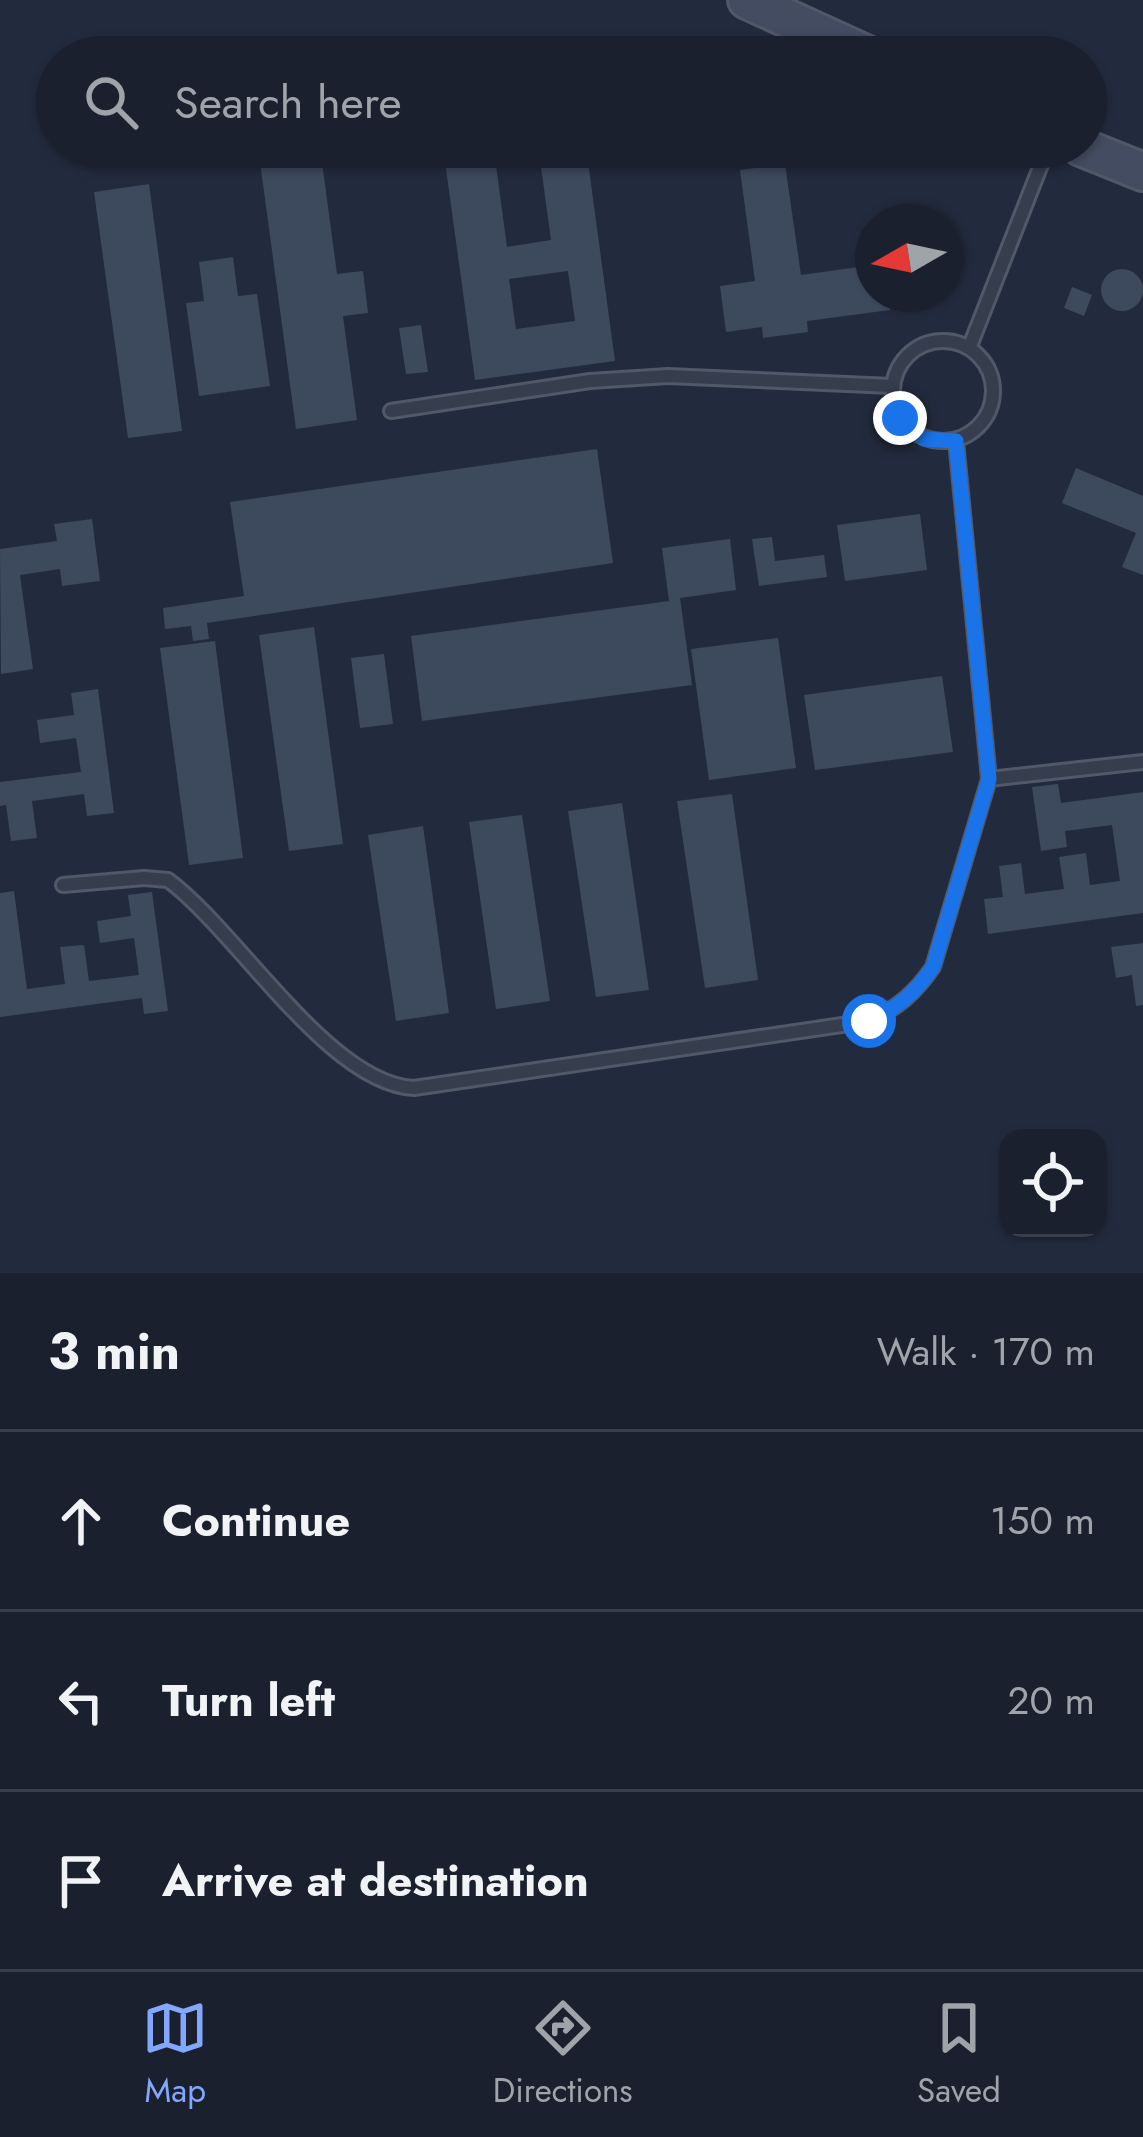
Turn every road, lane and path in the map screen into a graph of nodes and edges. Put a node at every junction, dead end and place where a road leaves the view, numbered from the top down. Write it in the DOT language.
graph roads {
  1 [pos="768,4"];
  2 [pos="831,36"];
  3 [pos="1107,157"];
  4 [pos="1040,168"];
  5 [pos="1143,172"];
  6 [pos="970,346"];
  7 [pos="892,386"];
  8 [pos="391,411"];
  9 [pos="956,441"];
  10 [pos="1143,762"];
  11 [pos="989,779"];
  12 [pos="63,885"];
  1 -- 2 [label="main road"];
  3 -- 5 [label="main road"];
  4 -- 6 [label="lane"];
  6 -- 7 [label="lane"];
  6 -- 9 [label="lane"];
  7 -- 8 [label="lane"];
  7 -- 9 [label="lane"];
  9 -- 11 [label="lane"];
  10 -- 11 [label="lane"];
  11 -- 12 [label="lane"];
}
